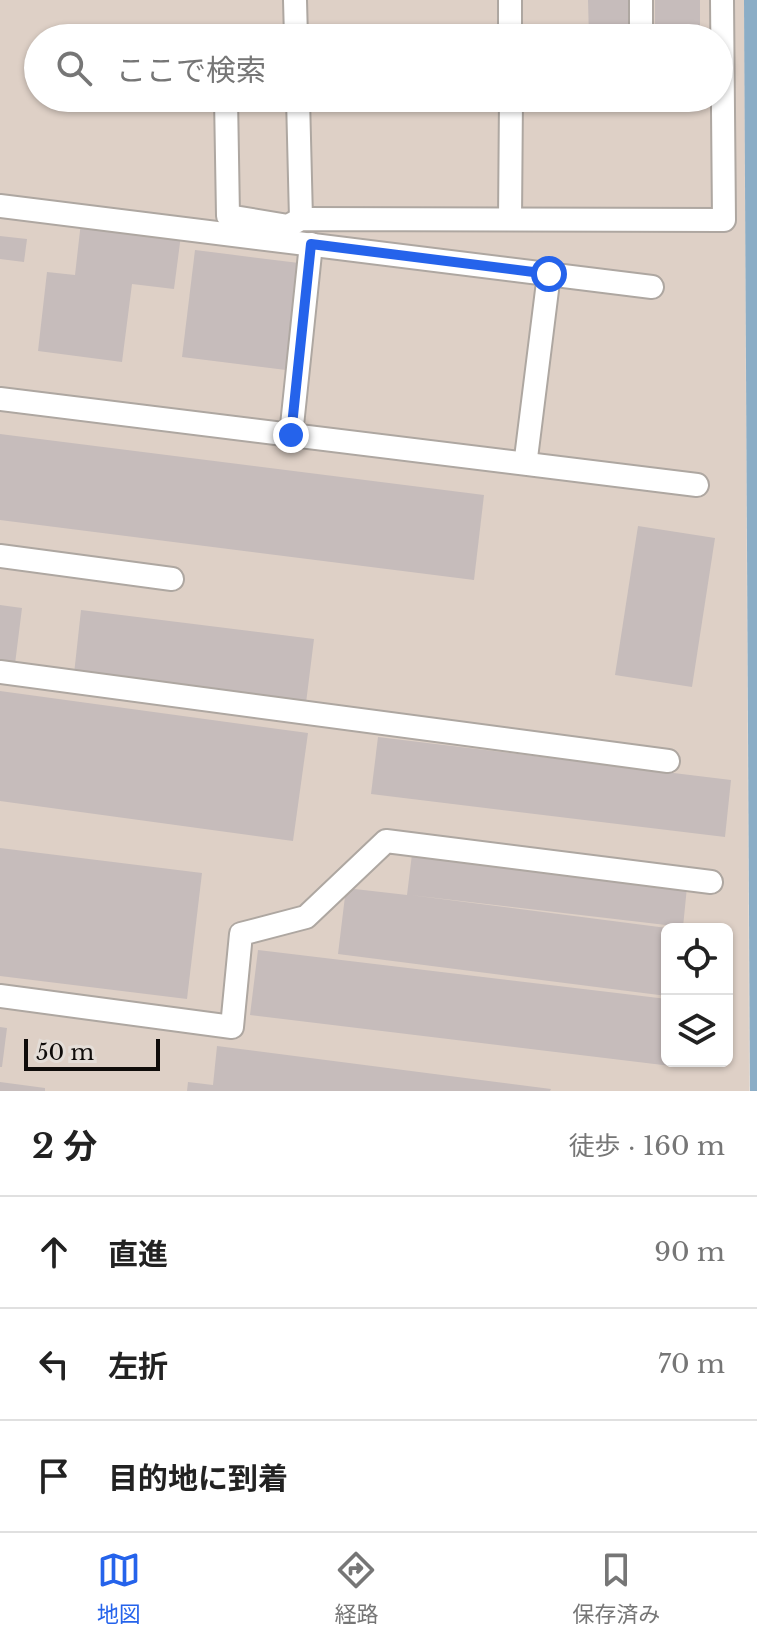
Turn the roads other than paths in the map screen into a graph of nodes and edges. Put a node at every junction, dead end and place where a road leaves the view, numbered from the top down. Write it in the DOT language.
graph roads {
  1 [pos="295,0"];
  2 [pos="510,0"];
  3 [pos="641,0"];
  4 [pos="722,0"];
  5 [pos="296,24"];
  6 [pos="510,24"];
  7 [pos="641,24"];
  8 [pos="722,24"];
  9 [pos="226,112"];
  10 [pos="298,112"];
  11 [pos="511,112"];
  12 [pos="722,112"];
  13 [pos="0,206"];
  14 [pos="301,219"];
  15 [pos="510,219"];
  16 [pos="311,244"];
  17 [pos="549,274"];
  18 [pos="652,287"];
  19 [pos="0,399"];
  20 [pos="291,435"];
  21 [pos="526,458"];
  22 [pos="697,485"];
  23 [pos="0,556"];
  24 [pos="172,579"];
  25 [pos="0,672"];
  26 [pos="668,761"];
  27 [pos="711,882"];
  28 [pos="0,996"];
  1 -- 5 [label="lane"];
  2 -- 6 [label="lane"];
  3 -- 7 [label="lane"];
  4 -- 8 [label="lane"];
  9 -- 14 [label="lane"];
  10 -- 14 [label="lane"];
  11 -- 15 [label="lane"];
  12 -- 15 [label="lane"];
  13 -- 16 [label="lane"];
  14 -- 15 [label="lane"];
  16 -- 17 [label="lane"];
  16 -- 20 [label="lane"];
  17 -- 18 [label="lane"];
  17 -- 21 [label="lane"];
  19 -- 20 [label="lane"];
  20 -- 22 [label="lane"];
  23 -- 24 [label="lane"];
  25 -- 26 [label="lane"];
  27 -- 28 [label="lane"];
}
